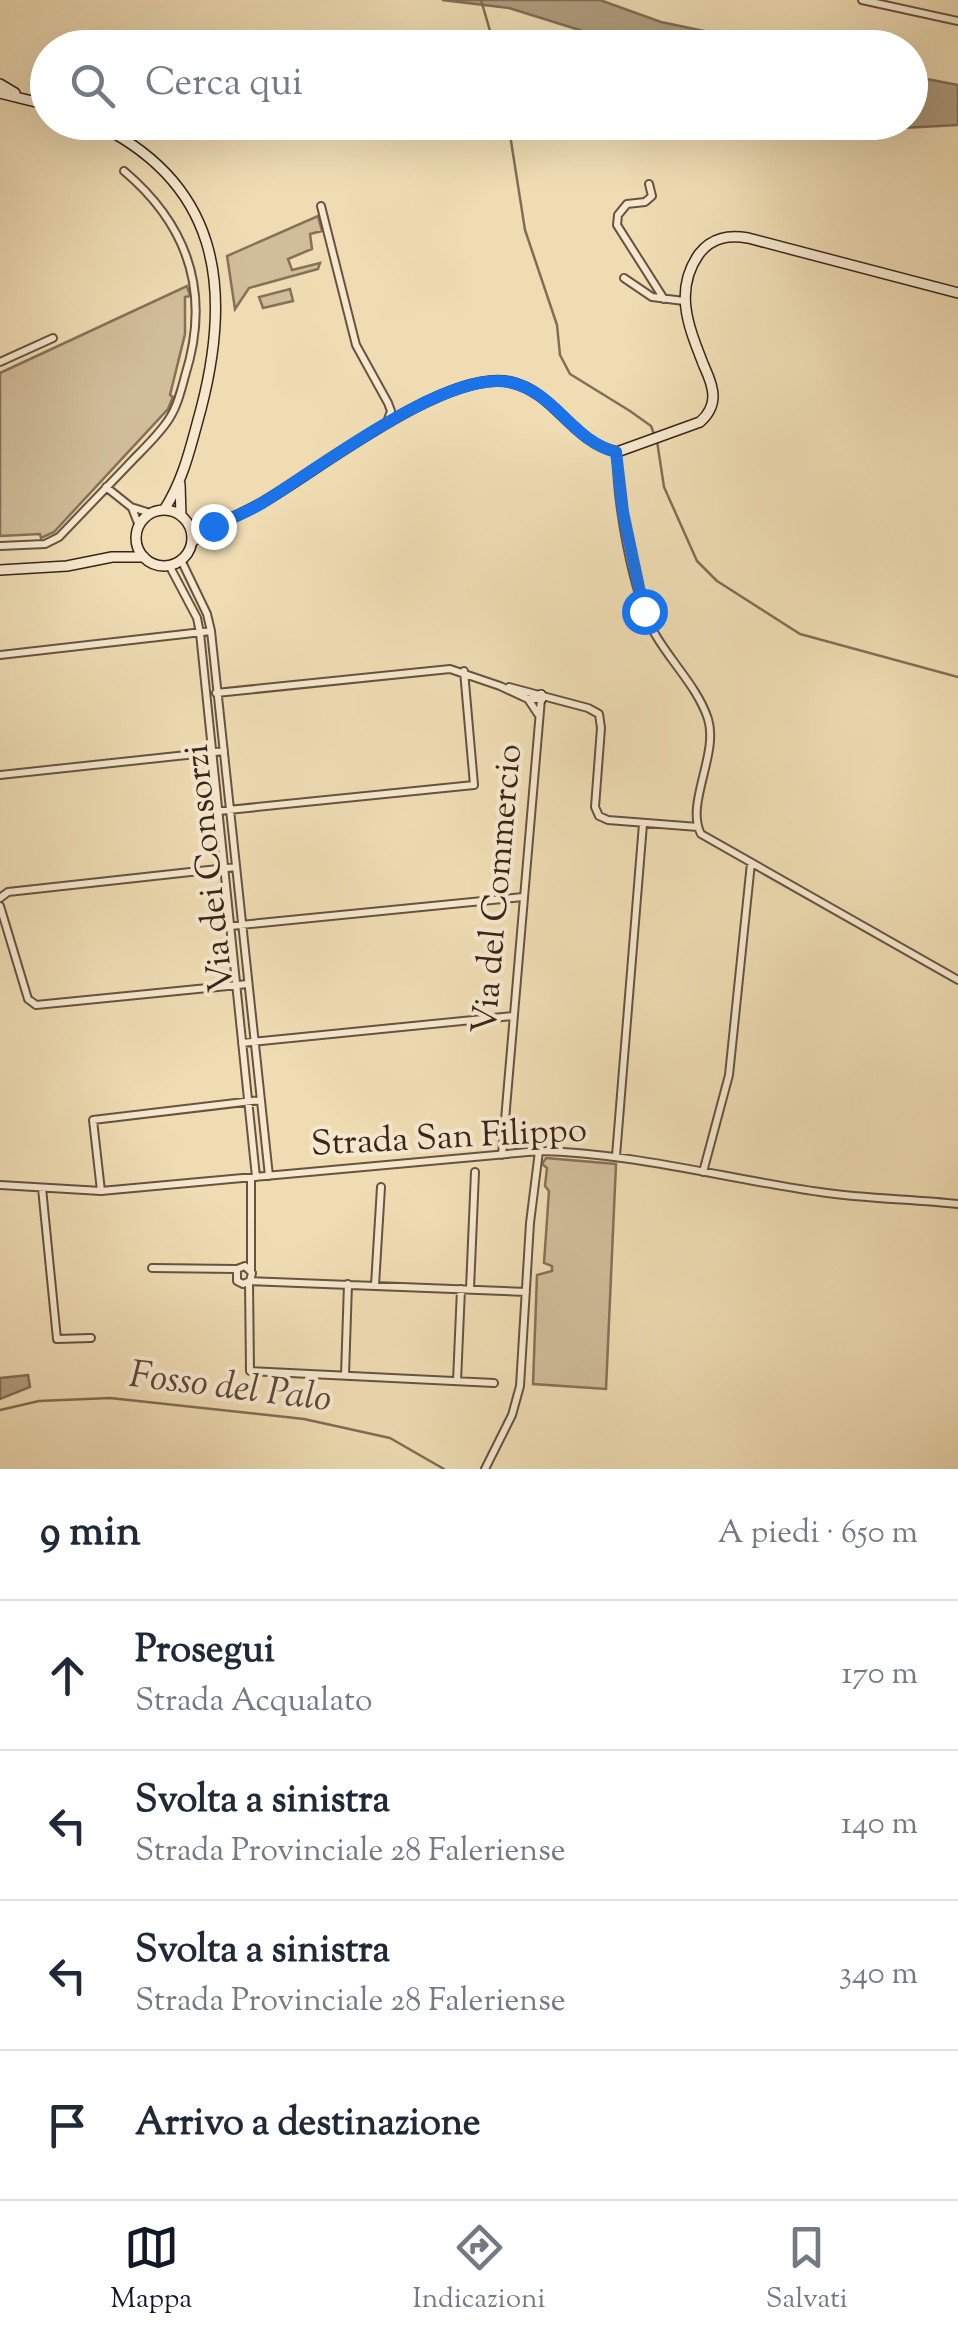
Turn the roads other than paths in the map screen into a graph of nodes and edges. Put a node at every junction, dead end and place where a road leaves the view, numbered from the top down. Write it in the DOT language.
graph roads {
  1 [pos="862,0"];
  2 [pos="958,21"];
  3 [pos="0,84"];
  4 [pos="0,92"];
  5 [pos="17,95"];
  6 [pos="30,99"];
  7 [pos="123,140"];
  8 [pos="124,171"];
  9 [pos="649,184"];
  10 [pos="321,206"];
  11 [pos="624,278"];
  12 [pos="958,293"];
  13 [pos="664,298"];
  14 [pos="684,301"];
  15 [pos="53,338"];
  16 [pos="0,362"];
  17 [pos="394,409"];
  18 [pos="616,452"];
  19 [pos="180,482"];
  20 [pos="106,487"];
  21 [pos="131,507"];
  22 [pos="164,510"];
  23 [pos="150,514"];
  24 [pos="181,516"];
  25 [pos="188,524"];
  26 [pos="138,526"];
  27 [pos="213,526"];
  28 [pos="136,542"];
  29 [pos="192,542"];
  30 [pos="0,546"];
  31 [pos="112,557"];
  32 [pos="144,557"];
  33 [pos="182,560"];
  34 [pos="169,565"];
  35 [pos="0,570"];
  36 [pos="211,631"];
  37 [pos="200,632"];
  38 [pos="0,656"];
  39 [pos="464,672"];
  40 [pos="500,686"];
  41 [pos="217,693"];
  42 [pos="206,694"];
  43 [pos="541,697"];
  44 [pos="528,700"];
  45 [pos="538,715"];
  46 [pos="212,752"];
  47 [pos="224,752"];
  48 [pos="0,775"];
  49 [pos="218,810"];
  50 [pos="230,810"];
  51 [pos="644,824"];
  52 [pos="698,827"];
  53 [pos="751,863"];
  54 [pos="236,867"];
  55 [pos="224,868"];
  56 [pos="523,897"];
  57 [pos="0,902"];
  58 [pos="242,925"];
  59 [pos="230,926"];
  60 [pos="958,980"];
  61 [pos="248,984"];
  62 [pos="236,985"];
  63 [pos="513,1016"];
  64 [pos="254,1042"];
  65 [pos="242,1043"];
  66 [pos="261,1100"];
  67 [pos="248,1102"];
  68 [pos="540,1152"];
  69 [pos="502,1155"];
  70 [pos="616,1156"];
  71 [pos="475,1172"];
  72 [pos="703,1172"];
  73 [pos="269,1176"];
  74 [pos="254,1177"];
  75 [pos="0,1185"];
  76 [pos="381,1187"];
  77 [pos="42,1188"];
  78 [pos="101,1191"];
  79 [pos="958,1204"];
  80 [pos="252,1239"];
  81 [pos="152,1268"];
  82 [pos="236,1270"];
  83 [pos="250,1279"];
  84 [pos="348,1284"];
  85 [pos="375,1285"];
  86 [pos="465,1289"];
  87 [pos="526,1292"];
  88 [pos="91,1338"];
  89 [pos="345,1376"];
  90 [pos="457,1381"];
  91 [pos="494,1383"];
  92 [pos="485,1469"];
  1 -- 2 [label="street"];
  3 -- 5 [label="main road"];
  4 -- 5 [label="main road"];
  5 -- 6 [label="main road"];
  7 -- 19 [label="main road"];
  8 -- 20 [label="street"];
  9 -- 13 [label="street"];
  10 -- 17 [label="street"];
  11 -- 13 [label="street"];
  12 -- 14 [label="main road"];
  13 -- 14 [label="street"];
  14 -- 18 [label="main road"];
  15 -- 16 [label="street"];
  17 -- 18 [label="main road"];
  17 -- 27 [label="main road"];
  18 -- 52 [label="street"];
  19 -- 22 [label="main road"];
  19 -- 24 [label="main road"];
  20 -- 21 [label="street"];
  20 -- 30 [label="street"];
  21 -- 23 [label="street"];
  21 -- 26 [label="street"];
  22 -- 23 [label="main road"];
  22 -- 24 [label="main road"];
  23 -- 26 [label="main road"];
  24 -- 25 [label="main road"];
  25 -- 27 [label="main road"];
  25 -- 29 [label="main road"];
  26 -- 28 [label="main road"];
  27 -- 29 [label="main road"];
  28 -- 31 [label="main road"];
  28 -- 32 [label="main road"];
  29 -- 33 [label="main road"];
  31 -- 32 [label="main road"];
  31 -- 35 [label="main road"];
  32 -- 34 [label="main road"];
  33 -- 34 [label="main road"];
  33 -- 36 [label="street, Via dei Consorzi"];
  34 -- 37 [label="street, Via dei Consorzi"];
  36 -- 37 [label="street"];
  36 -- 41 [label="street, Via dei Consorzi"];
  37 -- 38 [label="street"];
  37 -- 42 [label="street, Via dei Consorzi"];
  39 -- 40 [label="street, Via del Commercio"];
  39 -- 41 [label="street"];
  39 -- 50 [label="street"];
  40 -- 43 [label="street"];
  40 -- 44 [label="street, Via del Commercio"];
  41 -- 42 [label="street"];
  41 -- 47 [label="street, Via dei Consorzi"];
  42 -- 46 [label="street, Via dei Consorzi"];
  43 -- 44 [label="street"];
  43 -- 45 [label="street"];
  43 -- 51 [label="street"];
  44 -- 45 [label="street, Via del Commercio"];
  45 -- 56 [label="street, Via del Commercio"];
  46 -- 47 [label="street"];
  46 -- 48 [label="street"];
  46 -- 49 [label="street, Via dei Consorzi"];
  47 -- 50 [label="street, Via dei Consorzi"];
  49 -- 50 [label="street"];
  49 -- 55 [label="street, Via dei Consorzi"];
  50 -- 54 [label="street, Via dei Consorzi"];
  51 -- 52 [label="street"];
  51 -- 70 [label="street"];
  52 -- 53 [label="street"];
  53 -- 60 [label="street"];
  53 -- 72 [label="street"];
  54 -- 55 [label="street"];
  54 -- 58 [label="street, Via dei Consorzi"];
  55 -- 57 [label="street"];
  55 -- 59 [label="street, Via dei Consorzi"];
  56 -- 58 [label="street"];
  56 -- 63 [label="street, Via del Commercio"];
  57 -- 62 [label="street"];
  58 -- 59 [label="street"];
  58 -- 61 [label="street, Via dei Consorzi"];
  59 -- 62 [label="street, Via dei Consorzi"];
  61 -- 62 [label="street"];
  61 -- 64 [label="street, Via dei Consorzi"];
  62 -- 65 [label="street, Via dei Consorzi"];
  63 -- 64 [label="street"];
  63 -- 69 [label="street, Via del Commercio"];
  64 -- 65 [label="street"];
  64 -- 66 [label="street, Via dei Consorzi"];
  65 -- 67 [label="street, Via dei Consorzi"];
  66 -- 67 [label="street"];
  66 -- 73 [label="street, Via dei Consorzi"];
  67 -- 74 [label="street, Via dei Consorzi"];
  67 -- 78 [label="street"];
  68 -- 69 [label="street, Strada San Filippo"];
  68 -- 70 [label="street, Strada San Filippo"];
  68 -- 87 [label="street"];
  69 -- 73 [label="street, Strada San Filippo"];
  70 -- 72 [label="street, Strada San Filippo"];
  71 -- 86 [label="street"];
  72 -- 79 [label="street, Strada San Filippo"];
  73 -- 74 [label="street, Strada San Filippo"];
  74 -- 78 [label="street, Strada San Filippo"];
  74 -- 80 [label="street, Via dei Consorzi"];
  75 -- 77 [label="street, Strada San Filippo"];
  76 -- 85 [label="street"];
  77 -- 78 [label="street, Strada San Filippo"];
  77 -- 88 [label="street"];
  80 -- 82 [label="street"];
  80 -- 83 [label="street, Via dei Consorzi"];
  81 -- 82 [label="street"];
  82 -- 83 [label="street"];
  82 -- 83 [label="street"];
  83 -- 84 [label="street"];
  83 -- 89 [label="street"];
  84 -- 85 [label="street"];
  84 -- 89 [label="street"];
  85 -- 86 [label="street"];
  86 -- 87 [label="street"];
  86 -- 90 [label="street"];
  87 -- 92 [label="street"];
  89 -- 90 [label="street"];
  90 -- 91 [label="street"];
}
